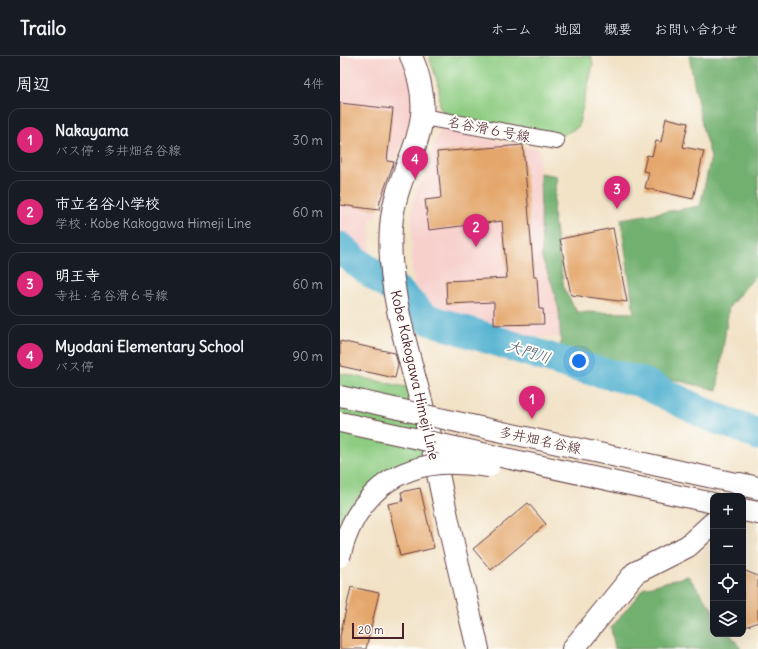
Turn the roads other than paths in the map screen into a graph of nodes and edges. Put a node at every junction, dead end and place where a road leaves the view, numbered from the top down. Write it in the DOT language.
graph roads {
  1 [pos="411,56"];
  2 [pos="423,118"];
  3 [pos="556,141"];
  4 [pos="340,396"];
  5 [pos="340,422"];
  6 [pos="491,461"];
  7 [pos="749,486"];
  8 [pos="710,502"];
  9 [pos="746,511"];
  10 [pos="758,513"];
  11 [pos="710,526"];
  12 [pos="340,557"];
  13 [pos="478,649"];
  14 [pos="574,649"];
  1 -- 2 [label="main road, Kobe Kakogawa Himeji Line"];
  2 -- 3 [label="street, 名谷滑６号線"];
  2 -- 13 [label="main road, Kobe Kakogawa Himeji Line"];
  4 -- 7 [label="street, 多井畑名谷線, bridge"];
  5 -- 6 [label="street, 多井畑名谷線, bridge"];
  6 -- 8 [label="street"];
  6 -- 12 [label="street, bridge"];
  9 -- 10 [label="main road"];
  11 -- 14 [label="main road"];
}
